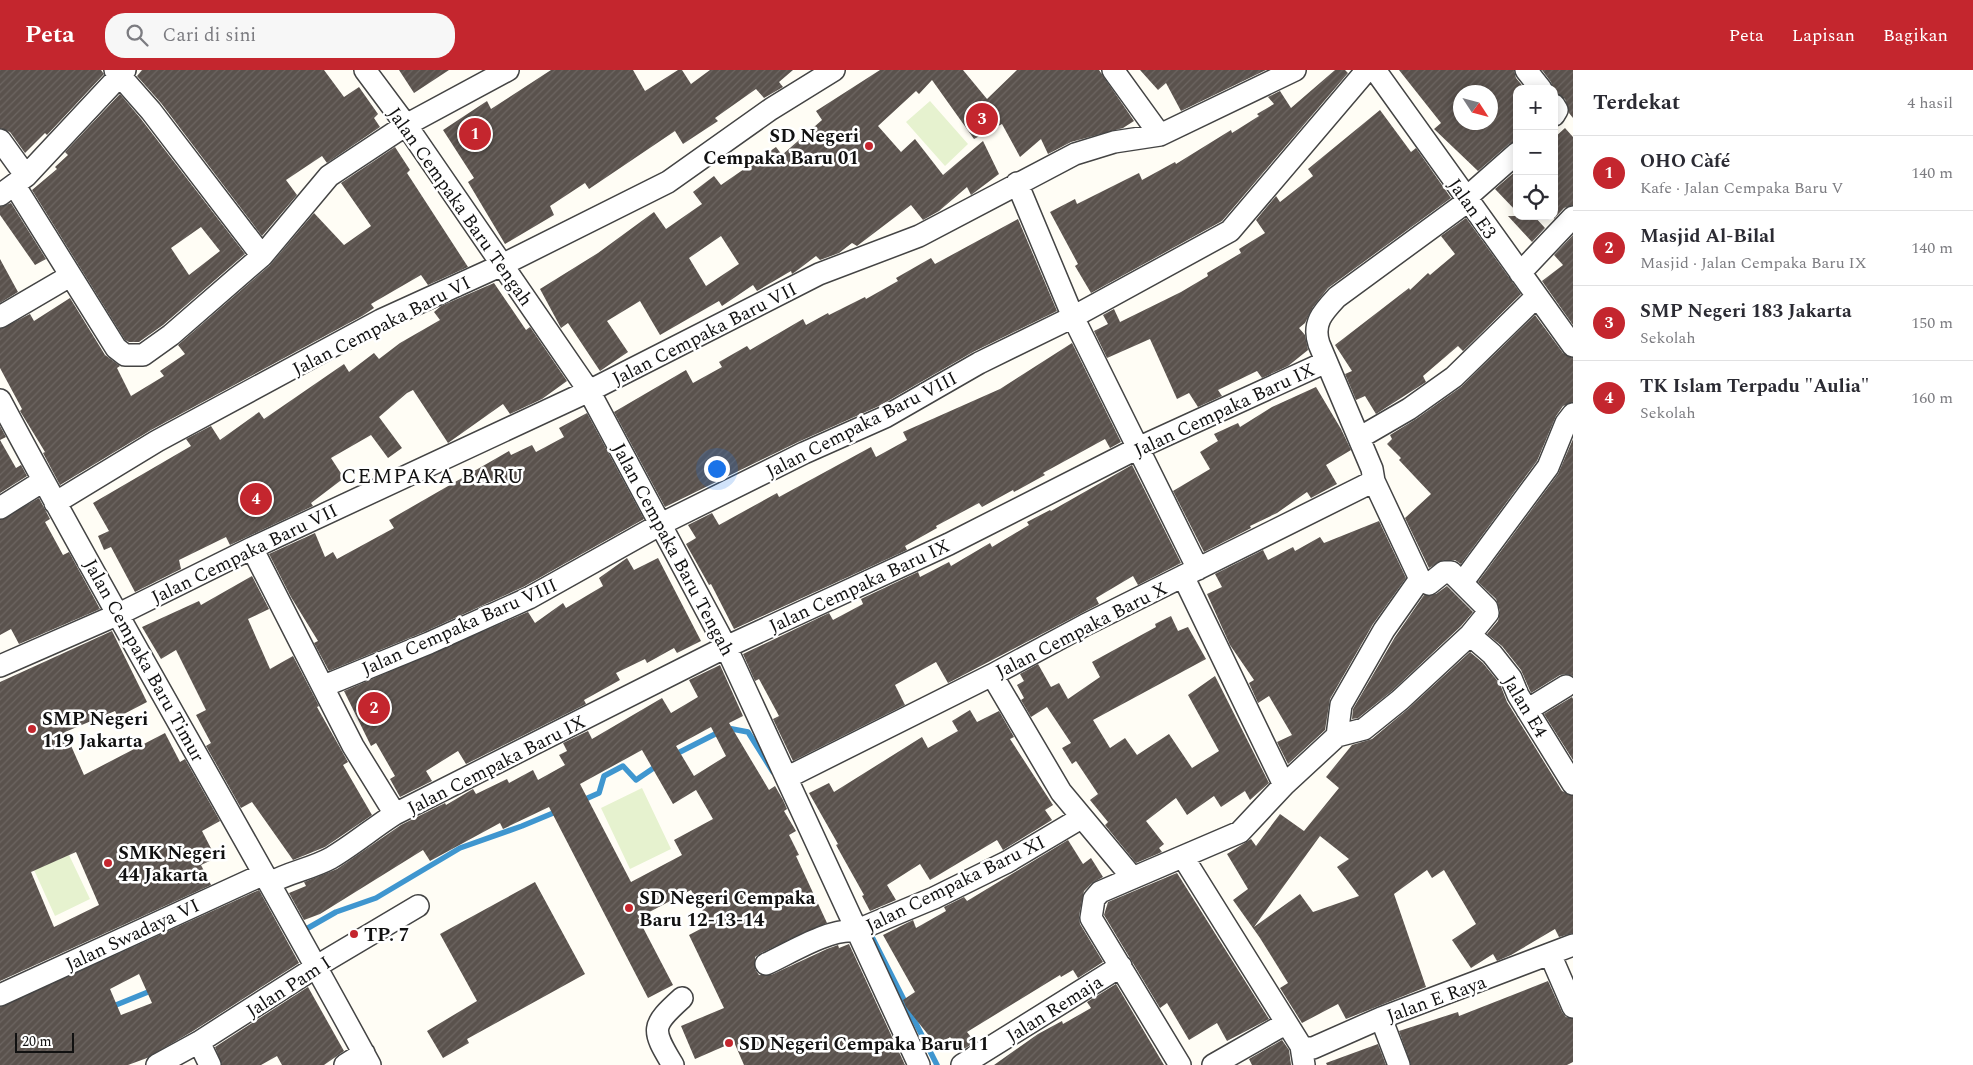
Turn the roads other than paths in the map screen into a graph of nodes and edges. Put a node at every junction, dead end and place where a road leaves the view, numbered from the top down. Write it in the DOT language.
graph roads {
  1 [pos="365,70"];
  2 [pos="508,70"];
  3 [pos="834,70"];
  4 [pos="1113,70"];
  5 [pos="1294,70"];
  6 [pos="1367,70"];
  7 [pos="1375,70"];
  8 [pos="1526,70"];
  9 [pos="120,72"];
  10 [pos="1538,85"];
  11 [pos="406,125"];
  12 [pos="1160,135"];
  13 [pos="0,140"];
  14 [pos="1513,157"];
  15 [pos="1017,183"];
  16 [pos="14,185"];
  17 [pos="1467,200"];
  18 [pos="1573,217"];
  19 [pos="262,256"];
  20 [pos="502,264"];
  21 [pos="1520,273"];
  22 [pos="70,276"];
  23 [pos="1536,297"];
  24 [pos="0,317"];
  25 [pos="1073,318"];
  26 [pos="1573,346"];
  27 [pos="1326,362"];
  28 [pos="590,391"];
  29 [pos="0,400"];
  30 [pos="1573,414"];
  31 [pos="1359,438"];
  32 [pos="1138,448"];
  33 [pos="43,481"];
  34 [pos="1374,481"];
  35 [pos="55,503"];
  36 [pos="0,508"];
  37 [pos="661,524"];
  38 [pos="252,548"];
  39 [pos="1191,572"];
  40 [pos="1420,579"];
  41 [pos="1462,583"];
  42 [pos="119,614"];
  43 [pos="1470,635"];
  44 [pos="726,647"];
  45 [pos="0,666"];
  46 [pos="992,675"];
  47 [pos="324,686"];
  48 [pos="1566,686"];
  49 [pos="1527,710"];
  50 [pos="1337,736"];
  51 [pos="790,783"];
  52 [pos="1573,784"];
  53 [pos="1284,785"];
  54 [pos="395,814"];
  55 [pos="1081,818"];
  56 [pos="1183,857"];
  57 [pos="1132,876"];
  58 [pos="267,879"];
  59 [pos="418,906"];
  60 [pos="865,927"];
  61 [pos="1573,946"];
  62 [pos="1550,954"];
  63 [pos="766,964"];
  64 [pos="1121,966"];
  65 [pos="316,968"];
  66 [pos="0,995"];
  67 [pos="682,998"];
  68 [pos="1573,1007"];
  69 [pos="1381,1018"];
  70 [pos="1285,1024"];
  71 [pos="199,1042"];
  72 [pos="1302,1055"];
  73 [pos="367,1059"];
  74 [pos="157,1065"];
  75 [pos="210,1065"];
  76 [pos="345,1065"];
  77 [pos="673,1065"];
  78 [pos="919,1065"];
  79 [pos="962,1065"];
  80 [pos="1180,1065"];
  81 [pos="1213,1065"];
  82 [pos="1398,1065"];
  1 -- 11 [label="street, Jalan Cempaka Baru Tengah"];
  2 -- 11 [label="street"];
  3 -- 20 [label="street, Jalan Cempaka Baru VI"];
  4 -- 12 [label="street"];
  5 -- 12 [label="street, Jalan Cempaka Baru VII"];
  6 -- 25 [label="street, Jalan Cempaka Baru VIII"];
  7 -- 17 [label="street, Jalan E3"];
  8 -- 10 [label="street"];
  9 -- 16 [label="street"];
  9 -- 19 [label="street"];
  11 -- 19 [label="street"];
  11 -- 20 [label="street, Jalan Cempaka Baru Tengah"];
  12 -- 15 [label="street, Jalan Cempaka Baru VII"];
  13 -- 16 [label="street"];
  14 -- 17 [label="street, Jalan Cempaka Baru IX"];
  15 -- 25 [label="street"];
  15 -- 28 [label="street, Jalan Cempaka Baru VII"];
  16 -- 22 [label="street"];
  17 -- 21 [label="street, Jalan E3"];
  17 -- 27 [label="street, Jalan Cempaka Baru IX"];
  18 -- 21 [label="street"];
  19 -- 22 [label="street"];
  20 -- 28 [label="street, Jalan Cempaka Baru Tengah"];
  20 -- 35 [label="street, Jalan Cempaka Baru VI"];
  21 -- 23 [label="street, Jalan E3"];
  22 -- 24 [label="street"];
  23 -- 26 [label="street, Jalan E3"];
  23 -- 31 [label="street"];
  25 -- 32 [label="street"];
  25 -- 37 [label="street, Jalan Cempaka Baru VIII"];
  27 -- 31 [label="street, Jalan Cempaka Baru IX"];
  27 -- 32 [label="street, Jalan Cempaka Baru IX"];
  28 -- 37 [label="street, Jalan Cempaka Baru Tengah"];
  28 -- 38 [label="street, Jalan Cempaka Baru VII"];
  29 -- 33 [label="street, Jalan Cempaka Baru Timur"];
  30 -- 41 [label="street"];
  31 -- 34 [label="street, Jalan Cempaka Baru IX"];
  32 -- 39 [label="street"];
  32 -- 44 [label="street, Jalan Cempaka Baru IX"];
  33 -- 35 [label="street, Jalan Cempaka Baru Timur"];
  33 -- 36 [label="street"];
  34 -- 39 [label="street, Jalan Cempaka Baru X"];
  34 -- 40 [label="street, Jalan Cempaka Baru IX"];
  35 -- 42 [label="street, Jalan Cempaka Baru Timur"];
  37 -- 44 [label="street, Jalan Cempaka Baru Tengah"];
  37 -- 47 [label="street, Jalan Cempaka Baru VIII"];
  38 -- 42 [label="street, Jalan Cempaka Baru VII"];
  38 -- 47 [label="street, Jalan Cempaka Baru IX"];
  39 -- 46 [label="street, Jalan Cempaka Baru X"];
  39 -- 53 [label="street"];
  40 -- 41 [label="street"];
  40 -- 50 [label="street"];
  41 -- 43 [label="street"];
  42 -- 45 [label="street, Jalan Cempaka Baru VII"];
  42 -- 58 [label="street, Jalan Cempaka Baru Timur"];
  43 -- 49 [label="street, Jalan E4"];
  43 -- 50 [label="street"];
  44 -- 51 [label="street, Jalan Cempaka Baru Tengah"];
  44 -- 54 [label="street, Jalan Cempaka Baru IX"];
  46 -- 51 [label="street, Jalan Cempaka Baru X"];
  46 -- 55 [label="street"];
  47 -- 54 [label="street, Jalan Cempaka Baru IX"];
  48 -- 49 [label="street"];
  49 -- 52 [label="street, Jalan E4"];
  50 -- 53 [label="street"];
  51 -- 60 [label="street, Jalan Cempaka Baru Tengah"];
  53 -- 56 [label="street"];
  54 -- 58 [label="street, Jalan Cempaka Baru IX"];
  55 -- 57 [label="street"];
  55 -- 60 [label="street, Jalan Cempaka Baru XI"];
  56 -- 57 [label="street"];
  56 -- 70 [label="street"];
  57 -- 64 [label="street"];
  58 -- 65 [label="street, Jalan Cempaka Baru Timur"];
  58 -- 66 [label="street, Jalan Swadaya VI"];
  59 -- 65 [label="street, Jalan Pam I"];
  60 -- 63 [label="street, Jalan Cempaka Baru XI"];
  60 -- 78 [label="street, Jalan Cempaka Baru Tengah"];
  61 -- 62 [label="street, Jalan E Raya"];
  62 -- 68 [label="street"];
  62 -- 69 [label="street, Jalan E Raya"];
  64 -- 79 [label="street, Jalan Remaja"];
  64 -- 80 [label="street"];
  65 -- 71 [label="street, Jalan Pam I"];
  65 -- 73 [label="street, Jalan Cempaka Baru Timur"];
  67 -- 77 [label="street"];
  69 -- 72 [label="street, Jalan E Raya"];
  69 -- 82 [label="street"];
  70 -- 72 [label="street"];
  70 -- 81 [label="street"];
  71 -- 74 [label="street, Jalan Pam I"];
  71 -- 75 [label="street"];
  73 -- 76 [label="street"];
}
